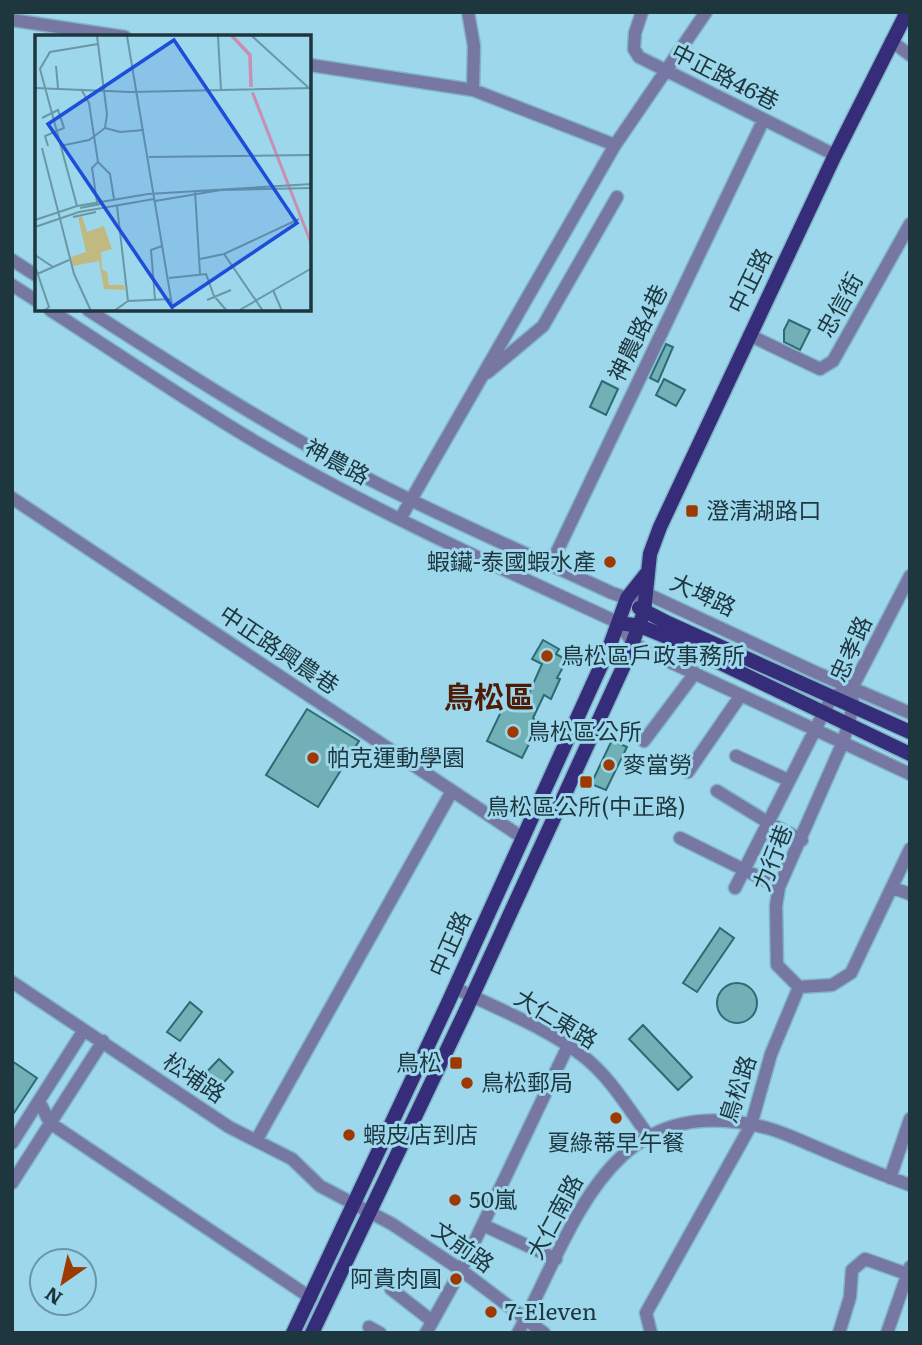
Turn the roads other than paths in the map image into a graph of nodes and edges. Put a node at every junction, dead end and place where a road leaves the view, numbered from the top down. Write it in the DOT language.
graph roads {
  1 [pos="468,12"];
  2 [pos="642,12"];
  3 [pos="706,12"];
  4 [pos="907,12"];
  5 [pos="12,20"];
  6 [pos="112,35"];
  7 [pos="891,41"];
  8 [pos="910,55"];
  9 [pos="312,65"];
  10 [pos="666,71"];
  11 [pos="473,90"];
  12 [pos="763,121"];
  13 [pos="615,145"];
  14 [pos="835,155"];
  15 [pos="617,197"];
  16 [pos="910,224"];
  17 [pos="12,260"];
  18 [pos="35,275"];
  19 [pos="12,285"];
  20 [pos="35,300"];
  21 [pos="53,312"];
  22 [pos="94,313"];
  23 [pos="88,334"];
  24 [pos="749,335"];
  25 [pos="479,380"];
  26 [pos="12,498"];
  27 [pos="410,499"];
  28 [pos="400,519"];
  29 [pos="551,564"];
  30 [pos="646,574"];
  31 [pos="910,576"];
  32 [pos="645,593"];
  33 [pos="627,598"];
  34 [pos="642,619"];
  35 [pos="619,623"];
  36 [pos="633,643"];
  37 [pos="695,673"];
  38 [pos="852,688"];
  39 [pos="741,695"];
  40 [pos="832,697"];
  41 [pos="853,707"];
  42 [pos="824,712"];
  43 [pos="910,713"];
  44 [pos="849,725"];
  45 [pos="815,729"];
  46 [pos="910,732"];
  47 [pos="644,741"];
  48 [pos="843,742"];
  49 [pos="910,754"];
  50 [pos="736,756"];
  51 [pos="688,772"];
  52 [pos="910,774"];
  53 [pos="788,780"];
  54 [pos="452,791"];
  55 [pos="717,791"];
  56 [pos="769,823"];
  57 [pos="523,838"];
  58 [pos="680,838"];
  59 [pos="802,840"];
  60 [pos="910,849"];
  61 [pos="744,870"];
  62 [pos="779,887"];
  63 [pos="735,888"];
  64 [pos="893,888"];
  65 [pos="910,894"];
  66 [pos="12,982"];
  67 [pos="799,987"];
  68 [pos="455,988"];
  69 [pos="472,996"];
  70 [pos="84,1030"];
  71 [pos="103,1041"];
  72 [pos="568,1046"];
  73 [pos="39,1101"];
  74 [pos="910,1119"];
  75 [pos="50,1123"];
  76 [pos="751,1125"];
  77 [pos="648,1135"];
  78 [pos="257,1139"];
  79 [pos="12,1143"];
  80 [pos="890,1178"];
  81 [pos="12,1182"];
  82 [pos="910,1185"];
  83 [pos="353,1204"];
  84 [pos="370,1212"];
  85 [pos="483,1225"];
  86 [pos="556,1259"];
  87 [pos="461,1270"];
  88 [pos="909,1272"];
  89 [pos="391,1289"];
  90 [pos="311,1298"];
  91 [pos="526,1318"];
  92 [pos="429,1327"];
  93 [pos="293,1333"];
  94 [pos="312,1333"];
  95 [pos="518,1333"];
  96 [pos="544,1333"];
  97 [pos="651,1333"];
  98 [pos="839,1333"];
  99 [pos="887,1333"];
  1 -- 11 [label="street"];
  2 -- 10 [label="street, 中正路46巷"];
  3 -- 10 [label="street"];
  4 -- 7 [label="main road, 中正路"];
  5 -- 6 [label="street"];
  7 -- 8 [label="street"];
  7 -- 14 [label="main road, 中正路"];
  9 -- 11 [label="street"];
  10 -- 12 [label="street, 中正路46巷"];
  10 -- 13 [label="street"];
  11 -- 13 [label="street"];
  12 -- 14 [label="street, 中正路46巷"];
  12 -- 29 [label="street, 神農路4巷"];
  13 -- 25 [label="street"];
  14 -- 24 [label="main road, 中正路"];
  15 -- 25 [label="street"];
  16 -- 24 [label="street, 忠信街"];
  17 -- 18 [label="street"];
  19 -- 20 [label="street"];
  21 -- 23 [label="street, 神農路"];
  22 -- 23 [label="street"];
  22 -- 27 [label="street, 神農路"];
  23 -- 28 [label="street, 神農路"];
  24 -- 30 [label="main road, 中正路"];
  25 -- 27 [label="street"];
  26 -- 54 [label="street, 中正路興農巷"];
  27 -- 28 [label="street"];
  27 -- 29 [label="street, 神農路"];
  28 -- 35 [label="street, 神農路"];
  29 -- 33 [label="street, 神農路"];
  30 -- 32 [label="main road, 中正路"];
  30 -- 33 [label="main road, 中正路"];
  31 -- 38 [label="street, 忠孝路"];
  32 -- 33 [label="street, 大埤路"];
  32 -- 34 [label="main road, 中正路"];
  32 -- 38 [label="street, 大埤路"];
  33 -- 34 [label="main road, 大埤路"];
  33 -- 35 [label="main road, 中正路"];
  34 -- 35 [label="main road, 大埤路"];
  34 -- 36 [label="main road, 中正路"];
  34 -- 40 [label="main road, 大埤路"];
  34 -- 42 [label="main road, 大埤路"];
  35 -- 36 [label="street"];
  35 -- 57 [label="main road, 中正路"];
  36 -- 37 [label="street"];
  36 -- 69 [label="main road, 中正路"];
  37 -- 39 [label="street"];
  37 -- 47 [label="street"];
  38 -- 40 [label="street"];
  38 -- 41 [label="street, 忠孝路"];
  38 -- 43 [label="street, 大埤路"];
  39 -- 45 [label="street"];
  39 -- 51 [label="street"];
  40 -- 41 [label="main road, 大埤路"];
  40 -- 42 [label="street"];
  41 -- 44 [label="street, 忠孝路"];
  41 -- 46 [label="main road, 大埤路"];
  42 -- 44 [label="main road, 大埤路"];
  42 -- 45 [label="street"];
  44 -- 48 [label="street, 忠孝路"];
  44 -- 49 [label="main road, 大埤路"];
  45 -- 48 [label="street"];
  45 -- 53 [label="street"];
  48 -- 52 [label="street"];
  48 -- 59 [label="street, 力行巷"];
  50 -- 53 [label="street"];
  53 -- 56 [label="street"];
  54 -- 57 [label="street, 中正路興農巷"];
  54 -- 78 [label="street"];
  55 -- 56 [label="street"];
  56 -- 59 [label="street"];
  56 -- 61 [label="street"];
  57 -- 68 [label="main road, 中正路"];
  58 -- 61 [label="street"];
  59 -- 62 [label="street, 力行巷"];
  60 -- 64 [label="street"];
  61 -- 62 [label="street"];
  61 -- 63 [label="street"];
  62 -- 67 [label="street, 力行巷"];
  64 -- 65 [label="street"];
  64 -- 67 [label="street"];
  66 -- 70 [label="street, 松埔路"];
  67 -- 76 [label="street, 鳥松路"];
  68 -- 69 [label="street, 大仁東路"];
  68 -- 83 [label="main road, 中正路"];
  69 -- 72 [label="street, 大仁東路"];
  69 -- 84 [label="main road, 中正路"];
  70 -- 71 [label="street, 松埔路"];
  70 -- 73 [label="street"];
  71 -- 75 [label="street"];
  71 -- 78 [label="street, 松埔路"];
  72 -- 77 [label="street, 大仁東路"];
  72 -- 85 [label="street"];
  73 -- 75 [label="street"];
  73 -- 79 [label="street"];
  74 -- 80 [label="street"];
  75 -- 81 [label="street"];
  75 -- 90 [label="street"];
  76 -- 77 [label="street, 大仁南路"];
  76 -- 80 [label="street, 大仁南路"];
  76 -- 97 [label="street, 鳥松路"];
  77 -- 86 [label="street, 大仁南路"];
  78 -- 83 [label="street, 松埔路"];
  80 -- 82 [label="street, 大仁南路"];
  83 -- 84 [label="street, 文前路"];
  83 -- 90 [label="main road, 中正路"];
  84 -- 87 [label="street, 文前路"];
  84 -- 94 [label="main road, 中正路"];
  85 -- 86 [label="street"];
  85 -- 87 [label="street"];
  86 -- 91 [label="street, 大仁南路"];
  87 -- 91 [label="street, 文前路"];
  87 -- 92 [label="street"];
  88 -- 98 [label="street"];
  88 -- 99 [label="street"];
  89 -- 92 [label="street"];
  90 -- 93 [label="main road, 中正路"];
  91 -- 95 [label="street, 大仁南路"];
  91 -- 96 [label="street, 文前路"];
}
